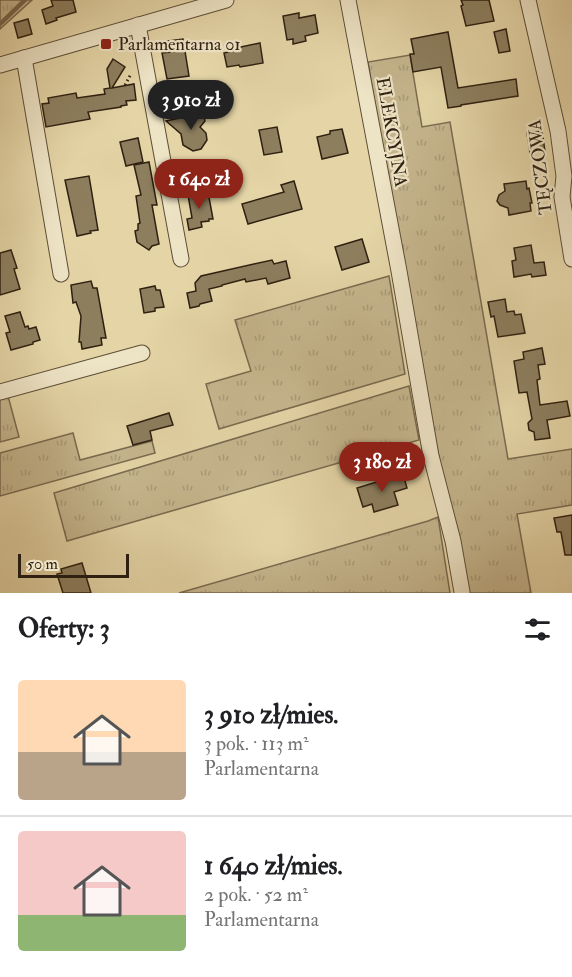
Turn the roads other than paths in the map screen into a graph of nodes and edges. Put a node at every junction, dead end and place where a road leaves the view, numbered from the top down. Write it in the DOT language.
graph roads {
  1 [pos="224,0"];
  2 [pos="348,0"];
  3 [pos="528,0"];
  4 [pos="138,25"];
  5 [pos="24,58"];
  6 [pos="0,65"];
  7 [pos="181,259"];
  8 [pos="572,259"];
  9 [pos="61,274"];
  10 [pos="142,353"];
  11 [pos="0,392"];
  12 [pos="462,592"];
  1 -- 4 [label="street"];
  2 -- 12 [label="street, ELEKCYJNA"];
  3 -- 8 [label="street, TĘCZOWA"];
  4 -- 5 [label="street"];
  4 -- 7 [label="street"];
  5 -- 6 [label="street"];
  5 -- 9 [label="street"];
  10 -- 11 [label="street"];
}
